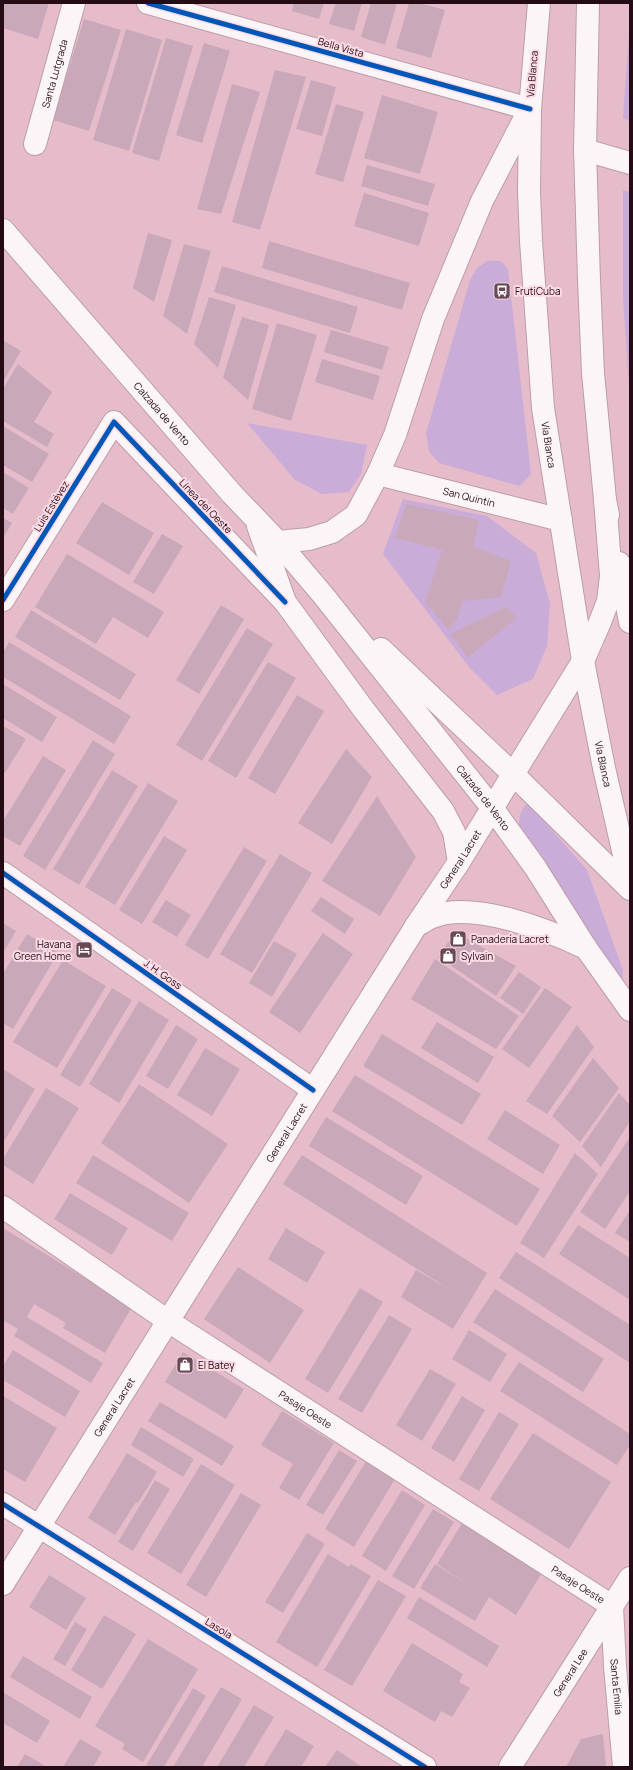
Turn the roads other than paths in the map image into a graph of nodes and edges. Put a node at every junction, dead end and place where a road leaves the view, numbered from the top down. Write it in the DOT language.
graph roads {
  1 [pos="74,3"];
  2 [pos="148,3"];
  3 [pos="539,3"];
  4 [pos="588,3"];
  5 [pos="530,109"];
  6 [pos="35,144"];
  7 [pos="585,150"];
  8 [pos="630,164"];
  9 [pos="3,230"];
  10 [pos="114,422"];
  11 [pos="378,474"];
  12 [pos="605,500"];
  13 [pos="254,517"];
  14 [pos="561,520"];
  15 [pos="278,542"];
  16 [pos="624,565"];
  17 [pos="323,595"];
  18 [pos="3,600"];
  19 [pos="285,602"];
  20 [pos="630,622"];
  21 [pos="583,661"];
  22 [pos="513,774"];
  23 [pos="493,809"];
  24 [pos="460,862"];
  25 [pos="3,873"];
  26 [pos="630,881"];
  27 [pos="630,889"];
  28 [pos="416,926"];
  29 [pos="586,948"];
  30 [pos="630,1010"];
  31 [pos="313,1090"];
  32 [pos="3,1207"];
  33 [pos="168,1321"];
  34 [pos="3,1504"];
  35 [pos="39,1526"];
  36 [pos="630,1578"];
  37 [pos="3,1584"];
  38 [pos="612,1606"];
  39 [pos="425,1767"];
  40 [pos="510,1767"];
  41 [pos="624,1767"];
  1 -- 6 [label="main road, Santa Lutgrada"];
  2 -- 5 [label="main road, Bella Vista"];
  3 -- 5 [label="main road, Vía Blanca"];
  4 -- 7 [label="main road"];
  5 -- 11 [label="main road"];
  5 -- 14 [label="main road, Vía Blanca"];
  7 -- 8 [label="main road"];
  7 -- 12 [label="main road"];
  9 -- 13 [label="main road, Calzada de Vento"];
  10 -- 18 [label="main road, Luis Estévez"];
  10 -- 19 [label="main road, Línea del Oeste"];
  11 -- 14 [label="main road, San Quintín"];
  11 -- 15 [label="main road"];
  12 -- 16 [label="main road"];
  12 -- 21 [label="main road, General Lacret"];
  13 -- 15 [label="main road, Calzada de Vento"];
  13 -- 19 [label="main road"];
  14 -- 21 [label="main road, Vía Blanca"];
  15 -- 17 [label="main road, Calzada de Vento"];
  16 -- 20 [label="main road"];
  17 -- 22 [label="main road, Calzada de Vento"];
  17 -- 23 [label="main road, Calzada de Vento"];
  19 -- 24 [label="main road"];
  21 -- 22 [label="main road, General Lacret"];
  21 -- 26 [label="main road, Vía Blanca"];
  22 -- 23 [label="main road, General Lacret"];
  22 -- 27 [label="main road, Calzada de Vento"];
  23 -- 24 [label="main road, General Lacret"];
  23 -- 29 [label="main road, Calzada de Vento"];
  24 -- 28 [label="main road, General Lacret"];
  25 -- 31 [label="main road, J. H. Goss"];
  28 -- 29 [label="main road"];
  28 -- 31 [label="main road, General Lacret"];
  29 -- 30 [label="main road, Calzada de Vento"];
  31 -- 33 [label="main road, General Lacret"];
  32 -- 33 [label="main road, Pasaje Oeste"];
  33 -- 35 [label="main road, General Lacret"];
  33 -- 38 [label="main road, Pasaje Oeste"];
  34 -- 35 [label="main road, Lasola"];
  35 -- 37 [label="main road, General Lacret"];
  35 -- 39 [label="main road, Lasola"];
  36 -- 38 [label="main road, General Lee"];
  38 -- 40 [label="main road, General Lee"];
  38 -- 41 [label="main road, Santa Emilia"];
}
